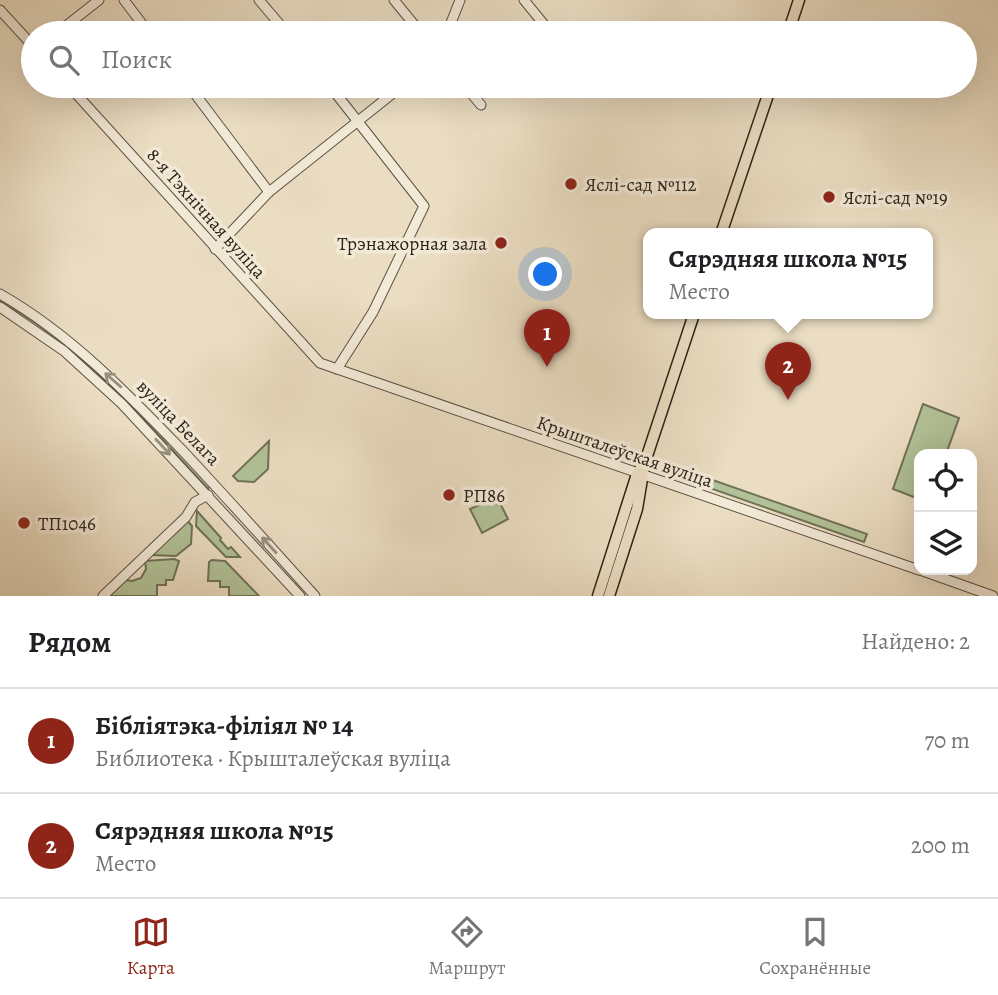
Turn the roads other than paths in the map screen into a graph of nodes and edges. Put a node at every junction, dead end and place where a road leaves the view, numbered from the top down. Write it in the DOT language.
graph roads {
  1 [pos="99,0"];
  2 [pos="124,0"];
  3 [pos="259,0"];
  4 [pos="394,0"];
  5 [pos="460,0"];
  6 [pos="524,0"];
  7 [pos="799,0"];
  8 [pos="0,10"];
  9 [pos="72,21"];
  10 [pos="140,21"];
  11 [pos="277,21"];
  12 [pos="411,21"];
  13 [pos="452,21"];
  14 [pos="541,21"];
  15 [pos="792,21"];
  16 [pos="21,33"];
  17 [pos="80,98"];
  18 [pos="198,98"];
  19 [pos="340,98"];
  20 [pos="387,98"];
  21 [pos="475,98"];
  22 [pos="767,98"];
  23 [pos="481,105"];
  24 [pos="359,121"];
  25 [pos="269,192"];
  26 [pos="723,228"];
  27 [pos="215,249"];
  28 [pos="0,294"];
  29 [pos="0,307"];
  30 [pos="692,319"];
  31 [pos="320,363"];
  32 [pos="337,369"];
  33 [pos="641,475"];
  34 [pos="208,495"];
  35 [pos="914,568"];
  36 [pos="934,575"];
  37 [pos="103,596"];
  38 [pos="300,596"];
  39 [pos="314,596"];
  40 [pos="598,596"];
  41 [pos="609,596"];
  42 [pos="993,596"];
  1 -- 9 [label="street"];
  2 -- 10 [label="street"];
  3 -- 11 [label="street"];
  4 -- 12 [label="street"];
  5 -- 13 [label="street"];
  6 -- 14 [label="street"];
  7 -- 15 [label="main road"];
  8 -- 16 [label="street"];
  17 -- 27 [label="street, 8-я Тэхнічная вуліца"];
  18 -- 25 [label="street"];
  19 -- 24 [label="street"];
  20 -- 24 [label="street"];
  21 -- 23 [label="street"];
  22 -- 26 [label="main road"];
  24 -- 25 [label="street"];
  24 -- 32 [label="street"];
  25 -- 27 [label="street"];
  27 -- 31 [label="street, 8-я Тэхнічная вуліца"];
  39 -- 28 [label="street, вуліца Белага, one-way"];
  29 -- 34 [label="street, вуліца Белага, one-way"];
  30 -- 33 [label="main road"];
  31 -- 32 [label="street, Крышталеўская вуліца"];
  32 -- 33 [label="street, Крышталеўская вуліца"];
  33 -- 35 [label="street, Крышталеўская вуліца"];
  33 -- 40 [label="main road"];
  33 -- 41 [label="main road"];
  34 -- 37 [label="street"];
  34 -- 38 [label="street, вуліца Белага"];
  36 -- 42 [label="street, Крышталеўская вуліца"];
}
